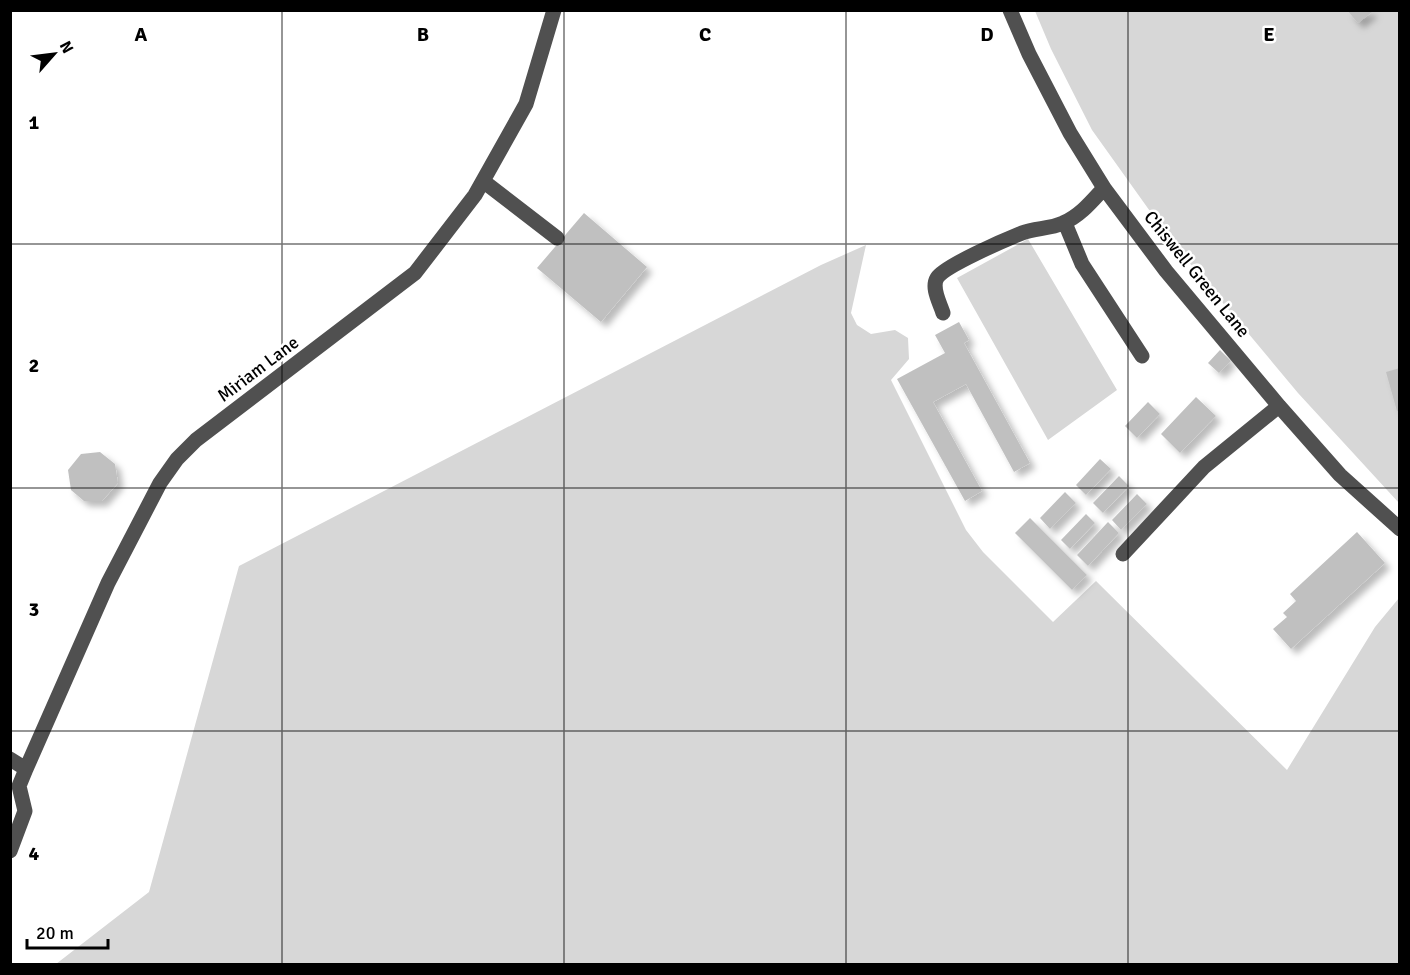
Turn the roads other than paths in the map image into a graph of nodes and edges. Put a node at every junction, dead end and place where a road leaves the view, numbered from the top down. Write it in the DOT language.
graph roads {
  1 [pos="554,10"];
  2 [pos="1010,10"];
  3 [pos="483,181"];
  4 [pos="1104,188"];
  5 [pos="1065,222"];
  6 [pos="557,238"];
  7 [pos="943,313"];
  8 [pos="1142,356"];
  9 [pos="1279,406"];
  10 [pos="1400,529"];
  11 [pos="1123,554"];
  12 [pos="10,759"];
  13 [pos="26,769"];
  14 [pos="15,787"];
  15 [pos="10,851"];
  1 -- 3 [label="street, Miriam Lane"];
  2 -- 4 [label="street, Chiswell Green Lane"];
  3 -- 6 [label="street"];
  3 -- 13 [label="street, Miriam Lane"];
  4 -- 5 [label="street"];
  4 -- 9 [label="street, Chiswell Green Lane"];
  5 -- 7 [label="street"];
  5 -- 8 [label="street"];
  9 -- 10 [label="street, Chiswell Green Lane"];
  9 -- 11 [label="street"];
  12 -- 13 [label="street"];
  13 -- 14 [label="street, Miriam Lane"];
  14 -- 15 [label="street, Miriam Lane"];
}
